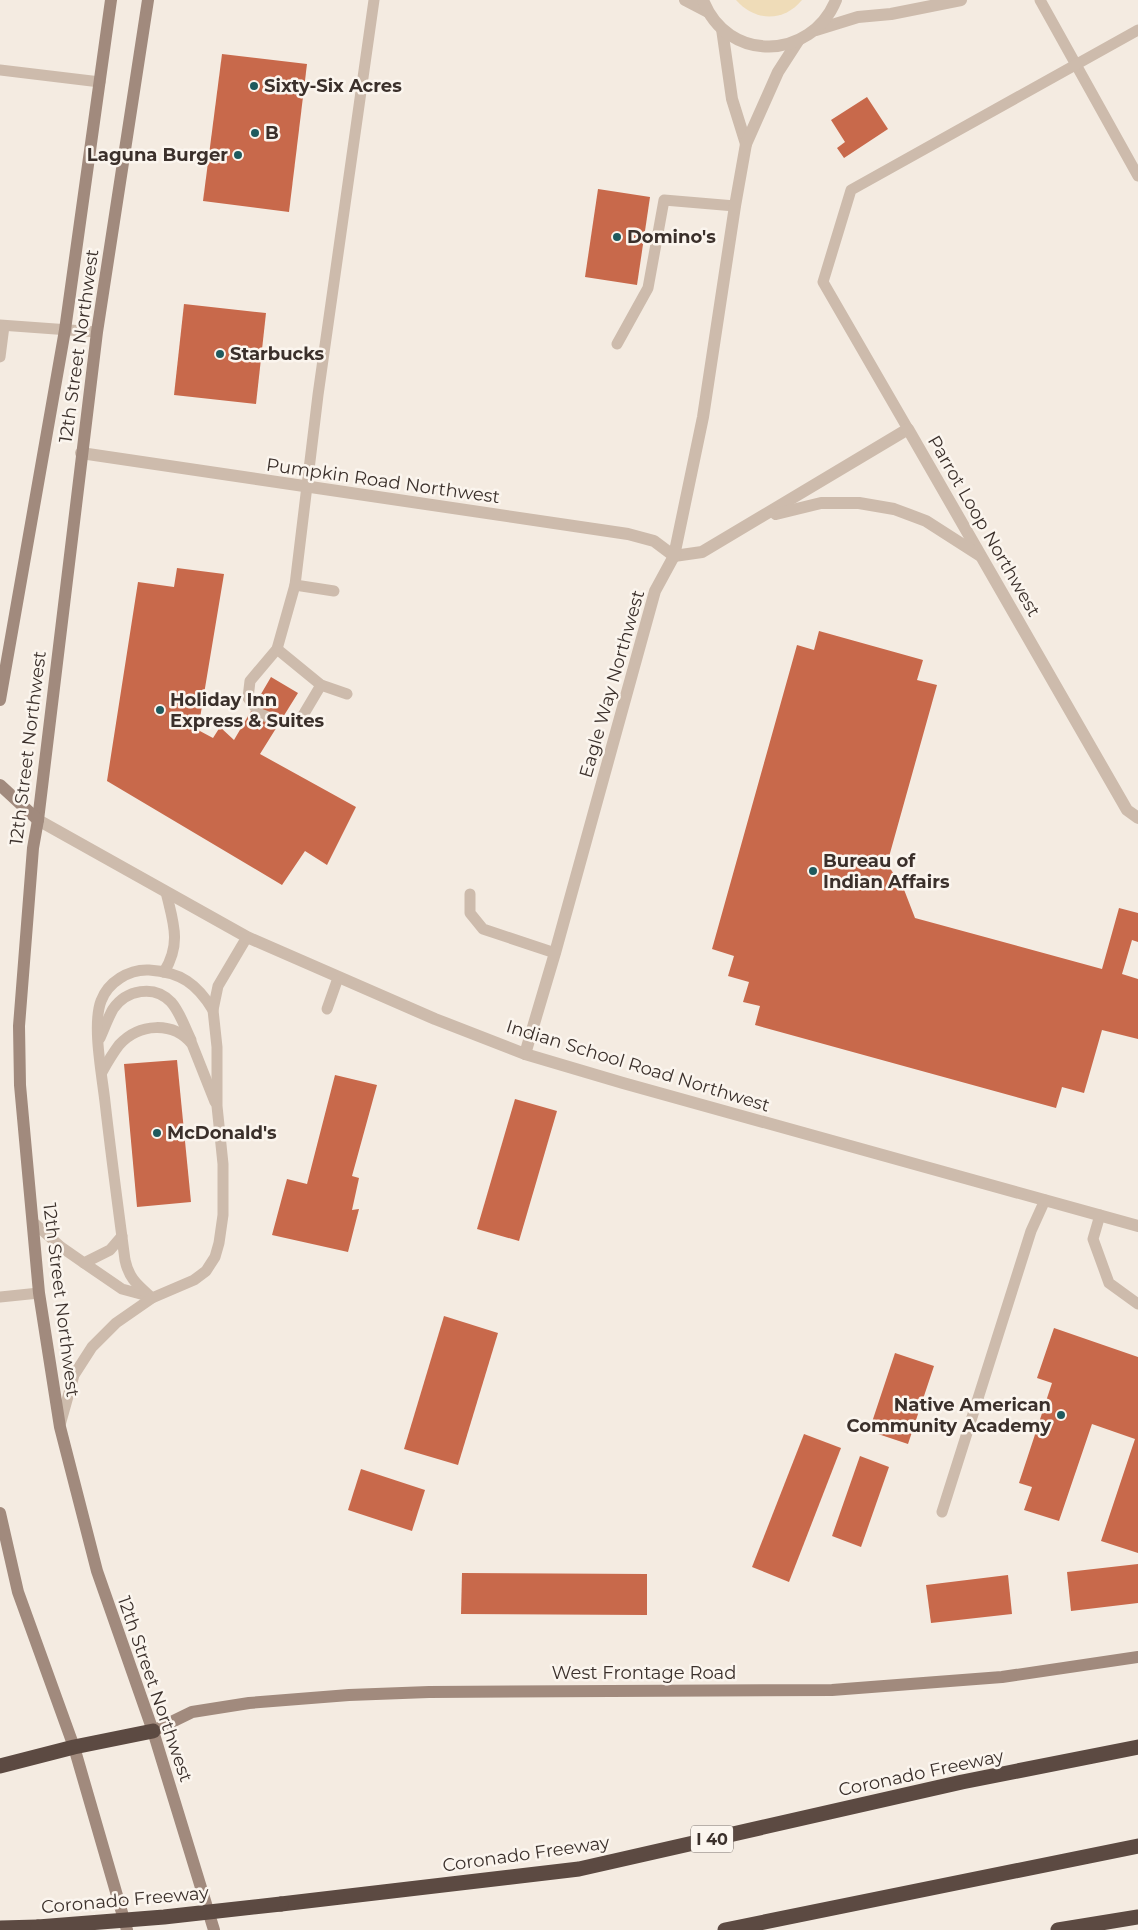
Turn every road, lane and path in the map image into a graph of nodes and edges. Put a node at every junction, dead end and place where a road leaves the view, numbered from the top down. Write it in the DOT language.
graph roads {
  1 [pos="111,0"];
  2 [pos="148,0"];
  3 [pos="374,0"];
  4 [pos="685,0"];
  5 [pos="836,0"];
  6 [pos="959,0"];
  7 [pos="1040,0"];
  8 [pos="705,6"];
  9 [pos="722,29"];
  10 [pos="816,30"];
  11 [pos="1138,30"];
  12 [pos="798,42"];
  13 [pos="1076,64"];
  14 [pos="0,70"];
  15 [pos="100,82"];
  16 [pos="746,144"];
  17 [pos="1138,176"];
  18 [pos="735,206"];
  19 [pos="2,325"];
  20 [pos="65,330"];
  21 [pos="97,332"];
  22 [pos="617,344"];
  23 [pos="0,357"];
  24 [pos="908,429"];
  25 [pos="82,453"];
  26 [pos="306,487"];
  27 [pos="764,517"];
  28 [pos="674,556"];
  29 [pos="981,556"];
  30 [pos="295,585"];
  31 [pos="334,591"];
  32 [pos="277,649"];
  33 [pos="321,685"];
  34 [pos="348,694"];
  35 [pos="0,700"];
  36 [pos="0,785"];
  37 [pos="1138,818"];
  38 [pos="38,820"];
  39 [pos="166,892"];
  40 [pos="470,894"];
  41 [pos="247,937"];
  42 [pos="555,953"];
  43 [pos="164,972"];
  44 [pos="338,978"];
  45 [pos="327,1009"];
  46 [pos="213,1010"];
  47 [pos="99,1040"];
  48 [pos="192,1044"];
  49 [pos="525,1054"];
  50 [pos="102,1072"];
  51 [pos="217,1106"];
  52 [pos="1045,1200"];
  53 [pos="1100,1215"];
  54 [pos="33,1222"];
  55 [pos="1138,1226"];
  56 [pos="122,1236"];
  57 [pos="84,1263"];
  58 [pos="39,1293"];
  59 [pos="0,1297"];
  60 [pos="152,1298"];
  61 [pos="1138,1304"];
  62 [pos="60,1427"];
  63 [pos="942,1512"];
  64 [pos="0,1513"];
  65 [pos="1138,1657"];
  66 [pos="153,1731"];
  67 [pos="74,1747"];
  68 [pos="1138,1747"];
  69 [pos="0,1766"];
  70 [pos="1138,1846"];
  71 [pos="1138,1917"];
  72 [pos="0,1928"];
  73 [pos="127,1930"];
  74 [pos="214,1930"];
  75 [pos="724,1930"];
  76 [pos="1058,1930"];
  1 -- 15 [label="main road, 12th Street Northwest"];
  2 -- 21 [label="main road, 12th Street Northwest"];
  3 -- 26 [label="lane"];
  4 -- 8 [label="street"];
  5 -- 10 [label="street"];
  6 -- 10 [label="street"];
  7 -- 13 [label="lane"];
  8 -- 9 [label="street"];
  9 -- 12 [label="street"];
  9 -- 16 [label="street, Eagle Way Northwest"];
  10 -- 12 [label="street"];
  11 -- 13 [label="lane"];
  12 -- 16 [label="street, Eagle Way Northwest"];
  13 -- 17 [label="lane"];
  13 -- 24 [label="lane"];
  14 -- 15 [label="lane"];
  15 -- 20 [label="main road, 12th Street Northwest"];
  16 -- 18 [label="street, Eagle Way Northwest"];
  18 -- 22 [label="lane"];
  18 -- 28 [label="street, Eagle Way Northwest"];
  19 -- 20 [label="lane"];
  19 -- 23 [label="lane"];
  20 -- 21 [label="lane"];
  20 -- 35 [label="main road, 12th Street Northwest"];
  21 -- 25 [label="main road, 12th Street Northwest"];
  24 -- 27 [label="street, Parrot Loop Northwest"];
  24 -- 29 [label="street, Parrot Loop Northwest"];
  25 -- 26 [label="street, Pumpkin Road Northwest"];
  25 -- 38 [label="main road, 12th Street Northwest"];
  26 -- 28 [label="street, Pumpkin Road Northwest"];
  26 -- 30 [label="lane"];
  27 -- 28 [label="street, Parrot Loop Northwest"];
  27 -- 29 [label="street"];
  28 -- 42 [label="street, Eagle Way Northwest"];
  29 -- 37 [label="street, Parrot Loop Northwest"];
  30 -- 31 [label="lane"];
  30 -- 32 [label="lane"];
  32 -- 33 [label="lane"];
  32 -- 33 [label="lane"];
  33 -- 34 [label="lane"];
  36 -- 38 [label="main road, Indian School Road Northwest"];
  38 -- 39 [label="street, Indian School Road Northwest"];
  38 -- 54 [label="main road, 12th Street Northwest"];
  39 -- 41 [label="street, Indian School Road Northwest"];
  39 -- 43 [label="lane"];
  40 -- 42 [label="lane"];
  41 -- 44 [label="street, Indian School Road Northwest"];
  41 -- 46 [label="lane"];
  42 -- 49 [label="street, Eagle Way Northwest"];
  43 -- 46 [label="lane"];
  43 -- 47 [label="lane"];
  44 -- 45 [label="lane"];
  44 -- 49 [label="street, Indian School Road Northwest"];
  46 -- 51 [label="lane"];
  47 -- 48 [label="lane"];
  47 -- 50 [label="lane"];
  48 -- 50 [label="lane"];
  48 -- 51 [label="lane"];
  49 -- 52 [label="street, Indian School Road Northwest"];
  50 -- 56 [label="lane"];
  51 -- 60 [label="lane"];
  52 -- 53 [label="street, Indian School Road Northwest"];
  52 -- 63 [label="lane"];
  53 -- 55 [label="street, Indian School Road Northwest"];
  53 -- 61 [label="lane"];
  54 -- 57 [label="lane"];
  54 -- 58 [label="main road, 12th Street Northwest"];
  56 -- 57 [label="lane"];
  56 -- 60 [label="lane"];
  57 -- 60 [label="lane"];
  58 -- 59 [label="lane"];
  58 -- 62 [label="main road, 12th Street Northwest"];
  60 -- 62 [label="lane"];
  62 -- 66 [label="main road, 12th Street Northwest"];
  64 -- 67 [label="main road"];
  65 -- 66 [label="main road, West Frontage Road"];
  66 -- 67 [label="highway"];
  66 -- 74 [label="main road, 12th Street Northwest"];
  67 -- 69 [label="highway"];
  67 -- 73 [label="main road"];
  68 -- 72 [label="highway, Coronado Freeway / I 40, bridge"];
  70 -- 75 [label="highway"];
  71 -- 76 [label="highway"];
}
